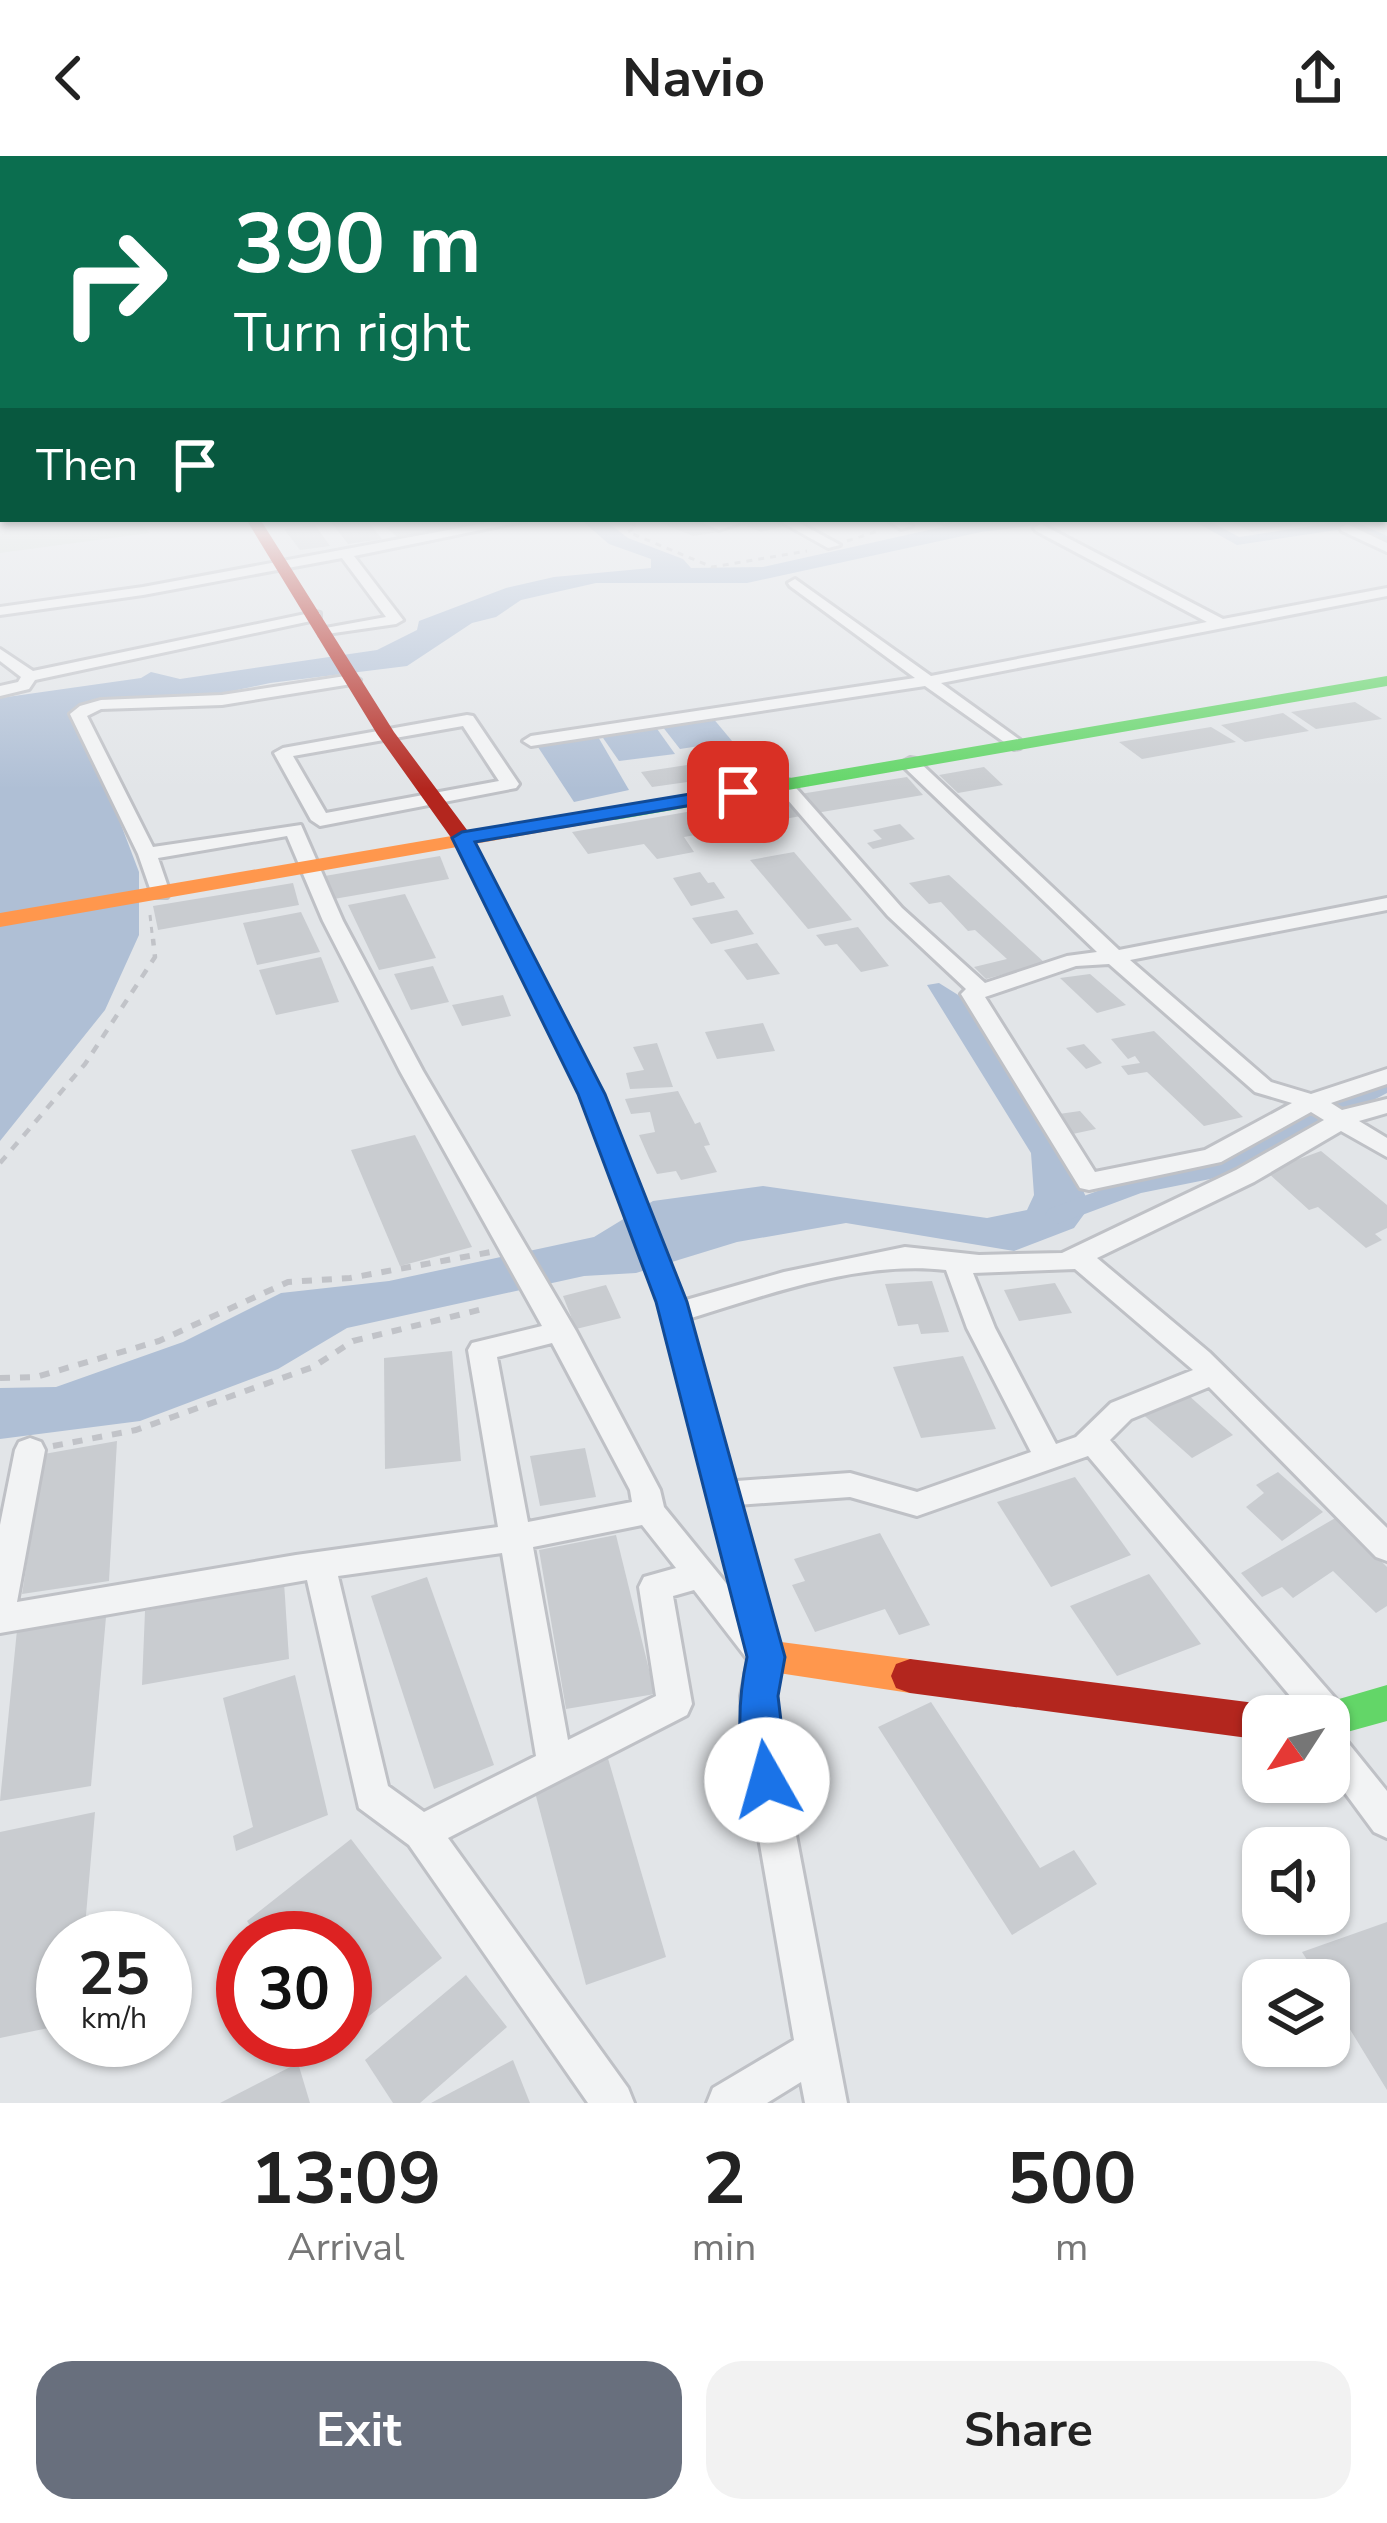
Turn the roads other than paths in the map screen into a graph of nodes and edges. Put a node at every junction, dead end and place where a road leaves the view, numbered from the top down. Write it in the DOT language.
graph roads {
  1 [pos="309,607"];
  2 [pos="386,607"];
  3 [pos="826,607"];
  4 [pos="1189,607"];
  5 [pos="1310,607"];
  6 [pos="320,624"];
  7 [pos="1221,624"];
  8 [pos="0,654"];
  9 [pos="30,676"];
  10 [pos="352,680"];
  11 [pos="928,681"];
  12 [pos="1387,682"];
  13 [pos="0,691"];
  14 [pos="386,734"];
  15 [pos="531,741"];
  16 [pos="1014,744"];
  17 [pos="910,763"];
  18 [pos="784,784"];
  19 [pos="431,798"];
  20 [pos="320,820"];
  21 [pos="294,829"];
  22 [pos="462,838"];
  23 [pos="147,854"];
  24 [pos="306,868"];
  25 [pos="154,894"];
  26 [pos="1387,904"];
  27 [pos="0,920"];
  28 [pos="1114,957"];
  29 [pos="981,992"];
  30 [pos="1387,1076"];
  31 [pos="1312,1102"];
  32 [pos="1387,1106"];
  33 [pos="1342,1122"];
  34 [pos="1387,1149"];
  35 [pos="1077,1256"];
  36 [pos="956,1262"];
  37 [pos="673,1308"];
  38 [pos="562,1331"];
  39 [pos="1213,1374"];
  40 [pos="1092,1440"];
  41 [pos="30,1450"];
  42 [pos="1049,1458"];
  43 [pos="723,1494"];
  44 [pos="649,1510"];
  45 [pos="514,1538"];
  46 [pos="1387,1548"];
  47 [pos="320,1564"];
  48 [pos="701,1575"];
  49 [pos="0,1606"];
  50 [pos="0,1619"];
  51 [pos="766,1657"];
  52 [pos="1310,1695"];
  53 [pos="1387,1703"];
  54 [pos="1350,1712"];
  55 [pos="1242,1719"];
  56 [pos="555,1765"];
  57 [pos="1350,1770"];
  58 [pos="1387,1820"];
  59 [pos="422,1832"];
  60 [pos="816,2050"];
  61 [pos="613,2103"];
  62 [pos="728,2103"];
  63 [pos="826,2103"];
  1 -- 6 [label="street"];
  2 -- 6 [label="street"];
  3 -- 11 [label="street"];
  4 -- 7 [label="street"];
  5 -- 7 [label="street"];
  6 -- 9 [label="street"];
  6 -- 10 [label="street"];
  7 -- 11 [label="street"];
  8 -- 9 [label="street"];
  9 -- 13 [label="street"];
  10 -- 14 [label="street"];
  10 -- 23 [label="street"];
  11 -- 15 [label="street"];
  11 -- 16 [label="street"];
  12 -- 16 [label="street"];
  14 -- 19 [label="street"];
  14 -- 19 [label="street"];
  14 -- 20 [label="street"];
  16 -- 17 [label="street"];
  17 -- 18 [label="street"];
  17 -- 28 [label="street"];
  18 -- 22 [label="street"];
  18 -- 29 [label="street"];
  19 -- 20 [label="street"];
  19 -- 22 [label="street"];
  20 -- 21 [label="street"];
  21 -- 23 [label="street"];
  21 -- 24 [label="street"];
  22 -- 24 [label="street"];
  22 -- 37 [label="street"];
  23 -- 25 [label="street"];
  24 -- 25 [label="street"];
  24 -- 38 [label="street"];
  25 -- 27 [label="street"];
  26 -- 28 [label="street"];
  28 -- 29 [label="street"];
  28 -- 31 [label="street"];
  29 -- 31 [label="street"];
  30 -- 31 [label="street"];
  31 -- 33 [label="street"];
  32 -- 33 [label="street"];
  33 -- 34 [label="street"];
  33 -- 35 [label="street"];
  35 -- 36 [label="street"];
  35 -- 39 [label="street"];
  36 -- 37 [label="street"];
  36 -- 42 [label="street"];
  37 -- 43 [label="street"];
  38 -- 44 [label="street"];
  38 -- 45 [label="street"];
  39 -- 40 [label="street"];
  39 -- 46 [label="street"];
  40 -- 42 [label="street"];
  40 -- 52 [label="street"];
  41 -- 49 [label="street"];
  42 -- 43 [label="street"];
  43 -- 51 [label="street"];
  44 -- 45 [label="street"];
  44 -- 48 [label="street"];
  45 -- 47 [label="street"];
  45 -- 56 [label="street"];
  47 -- 50 [label="street"];
  47 -- 59 [label="street"];
  48 -- 51 [label="street"];
  48 -- 56 [label="street"];
  51 -- 55 [label="street"];
  51 -- 60 [label="street"];
  53 -- 54 [label="street"];
  56 -- 59 [label="street"];
  57 -- 58 [label="street"];
  59 -- 61 [label="street"];
  60 -- 62 [label="street"];
  60 -- 63 [label="street"];
}
